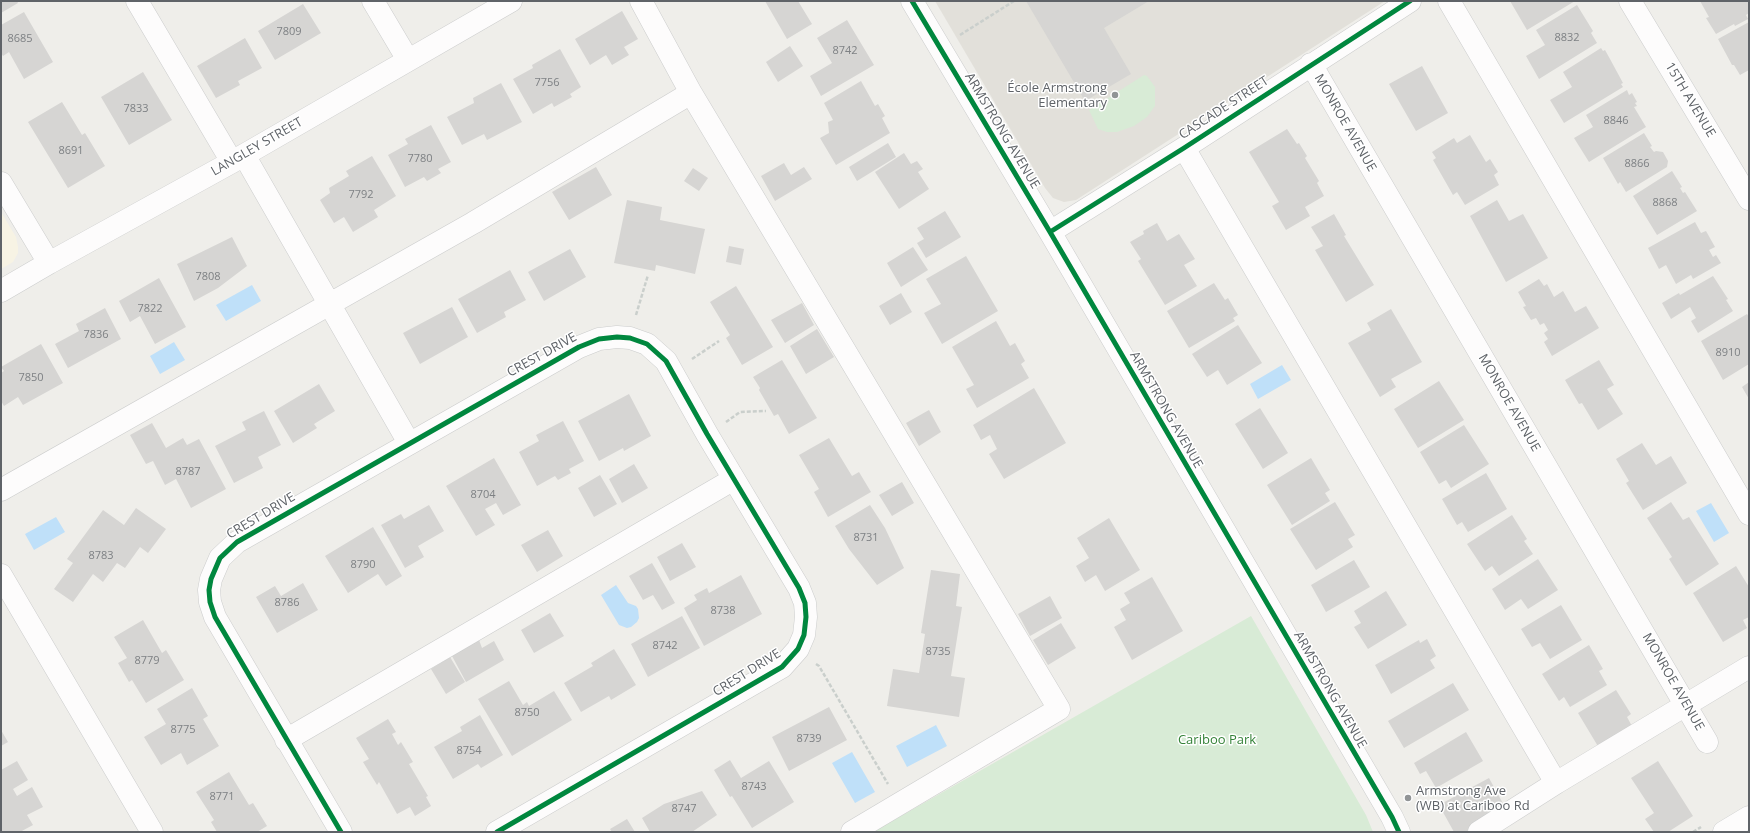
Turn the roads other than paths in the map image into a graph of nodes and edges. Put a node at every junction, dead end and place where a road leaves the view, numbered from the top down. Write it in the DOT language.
graph roads {
  1 [pos="137,1"];
  2 [pos="373,1"];
  3 [pos="511,1"];
  4 [pos="640,1"];
  5 [pos="912,1"];
  6 [pos="1410,1"];
  7 [pos="1449,1"];
  8 [pos="1630,1"];
  9 [pos="408,60"];
  10 [pos="1311,64"];
  11 [pos="691,93"];
  12 [pos="1184,148"];
  13 [pos="238,158"];
  14 [pos="1,183"];
  15 [pos="1749,199"];
  16 [pos="1050,232"];
  17 [pos="49,263"];
  18 [pos="1,291"];
  19 [pos="329,304"];
  20 [pos="409,443"];
  21 [pos="734,479"];
  22 [pos="1,490"];
  23 [pos="1749,514"];
  24 [pos="1,575"];
  25 [pos="1749,667"];
  26 [pos="1686,706"];
  27 [pos="286,740"];
  28 [pos="1707,742"];
  29 [pos="1556,783"];
  30 [pos="1749,817"];
  31 [pos="152,832"];
  32 [pos="341,832"];
  33 [pos="498,832"];
  34 [pos="852,832"];
  35 [pos="1399,832"];
  36 [pos="1479,832"];
  37 [pos="1724,832"];
  1 -- 13 [label="street"];
  2 -- 9 [label="street"];
  3 -- 9 [label="street, LANGLEY STREET"];
  4 -- 11 [label="street"];
  5 -- 16 [label="street, ARMSTRONG AVENUE"];
  6 -- 10 [label="street, CASCADE STREET"];
  7 -- 23 [label="street"];
  8 -- 15 [label="street, 15TH AVENUE"];
  9 -- 13 [label="street, LANGLEY STREET"];
  10 -- 12 [label="street, CASCADE STREET"];
  10 -- 26 [label="street, MONROE AVENUE"];
  11 -- 19 [label="street"];
  11 -- 34 [label="street"];
  12 -- 16 [label="street, CASCADE STREET"];
  12 -- 29 [label="street"];
  13 -- 17 [label="street, LANGLEY STREET"];
  13 -- 19 [label="street"];
  14 -- 17 [label="street"];
  16 -- 35 [label="street, ARMSTRONG AVENUE"];
  17 -- 18 [label="street, LANGLEY STREET"];
  19 -- 20 [label="street"];
  19 -- 22 [label="street"];
  20 -- 21 [label="street, CREST DRIVE"];
  20 -- 27 [label="street, CREST DRIVE"];
  21 -- 27 [label="street"];
  21 -- 33 [label="street, CREST DRIVE"];
  24 -- 31 [label="street"];
  25 -- 26 [label="street"];
  26 -- 28 [label="street, MONROE AVENUE"];
  26 -- 29 [label="street"];
  27 -- 32 [label="street, CREST DRIVE"];
  29 -- 36 [label="street"];
  30 -- 37 [label="street"];
}
